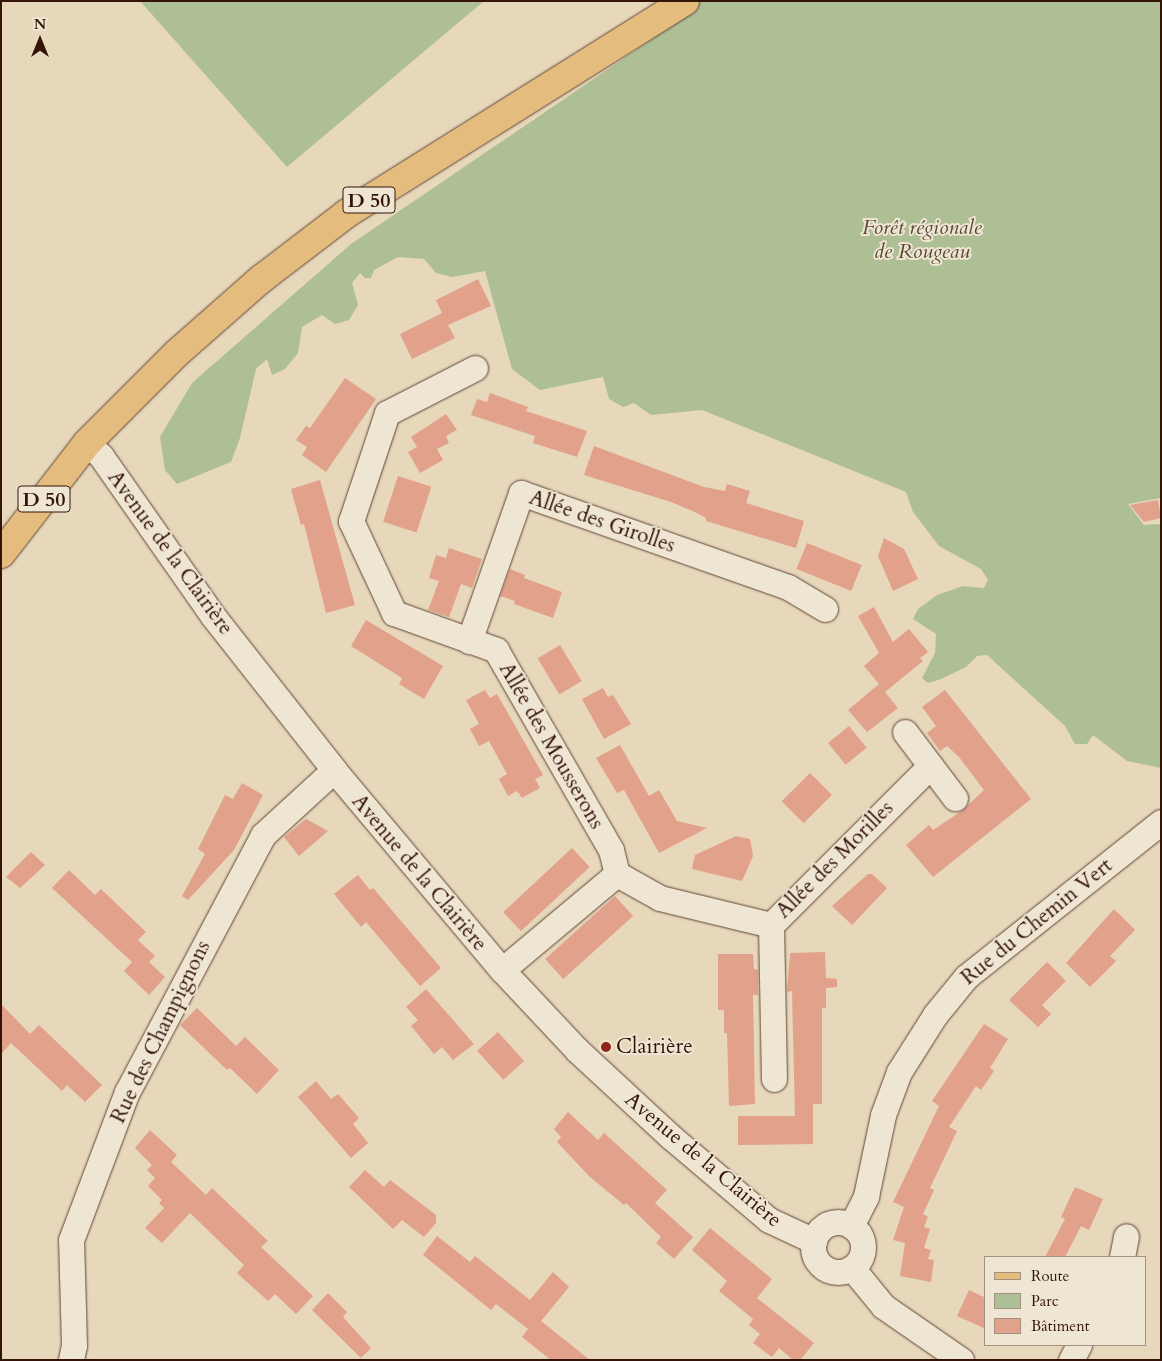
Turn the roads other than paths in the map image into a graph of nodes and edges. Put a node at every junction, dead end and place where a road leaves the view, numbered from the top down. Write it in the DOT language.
graph roads {
  1 [pos="685,1"];
  2 [pos="475,368"];
  3 [pos="87,443"];
  4 [pos="1,554"];
  5 [pos="825,609"];
  6 [pos="469,641"];
  7 [pos="905,732"];
  8 [pos="930,766"];
  9 [pos="334,770"];
  10 [pos="955,798"];
  11 [pos="1161,822"];
  12 [pos="617,874"];
  13 [pos="770,925"];
  14 [pos="502,970"];
  15 [pos="774,1079"];
  16 [pos="851,1226"];
  17 [pos="814,1242"];
  18 [pos="852,1268"];
  19 [pos="1078,1346"];
  20 [pos="71,1360"];
  21 [pos="961,1360"];
  22 [pos="1071,1360"];
  1 -- 3 [label="main road, D 50"];
  2 -- 6 [label="street, Allée des Mousserons"];
  3 -- 4 [label="main road, D 50"];
  3 -- 9 [label="street, Avenue de la Clairière"];
  5 -- 6 [label="street, Allée des Girolles"];
  6 -- 12 [label="street, Allée des Mousserons"];
  7 -- 8 [label="street"];
  8 -- 10 [label="street"];
  8 -- 13 [label="street, Allée des Morilles"];
  9 -- 14 [label="street, Avenue de la Clairière"];
  9 -- 20 [label="street, Rue des Champignons"];
  11 -- 16 [label="street, Rue du Chemin Vert"];
  12 -- 13 [label="street, Allée des Morilles"];
  12 -- 14 [label="street"];
  13 -- 15 [label="street"];
  14 -- 17 [label="street, Avenue de la Clairière"];
  16 -- 17 [label="street"];
  16 -- 18 [label="street"];
  17 -- 18 [label="street"];
  18 -- 21 [label="street"];
  19 -- 22 [label="street"];
}
